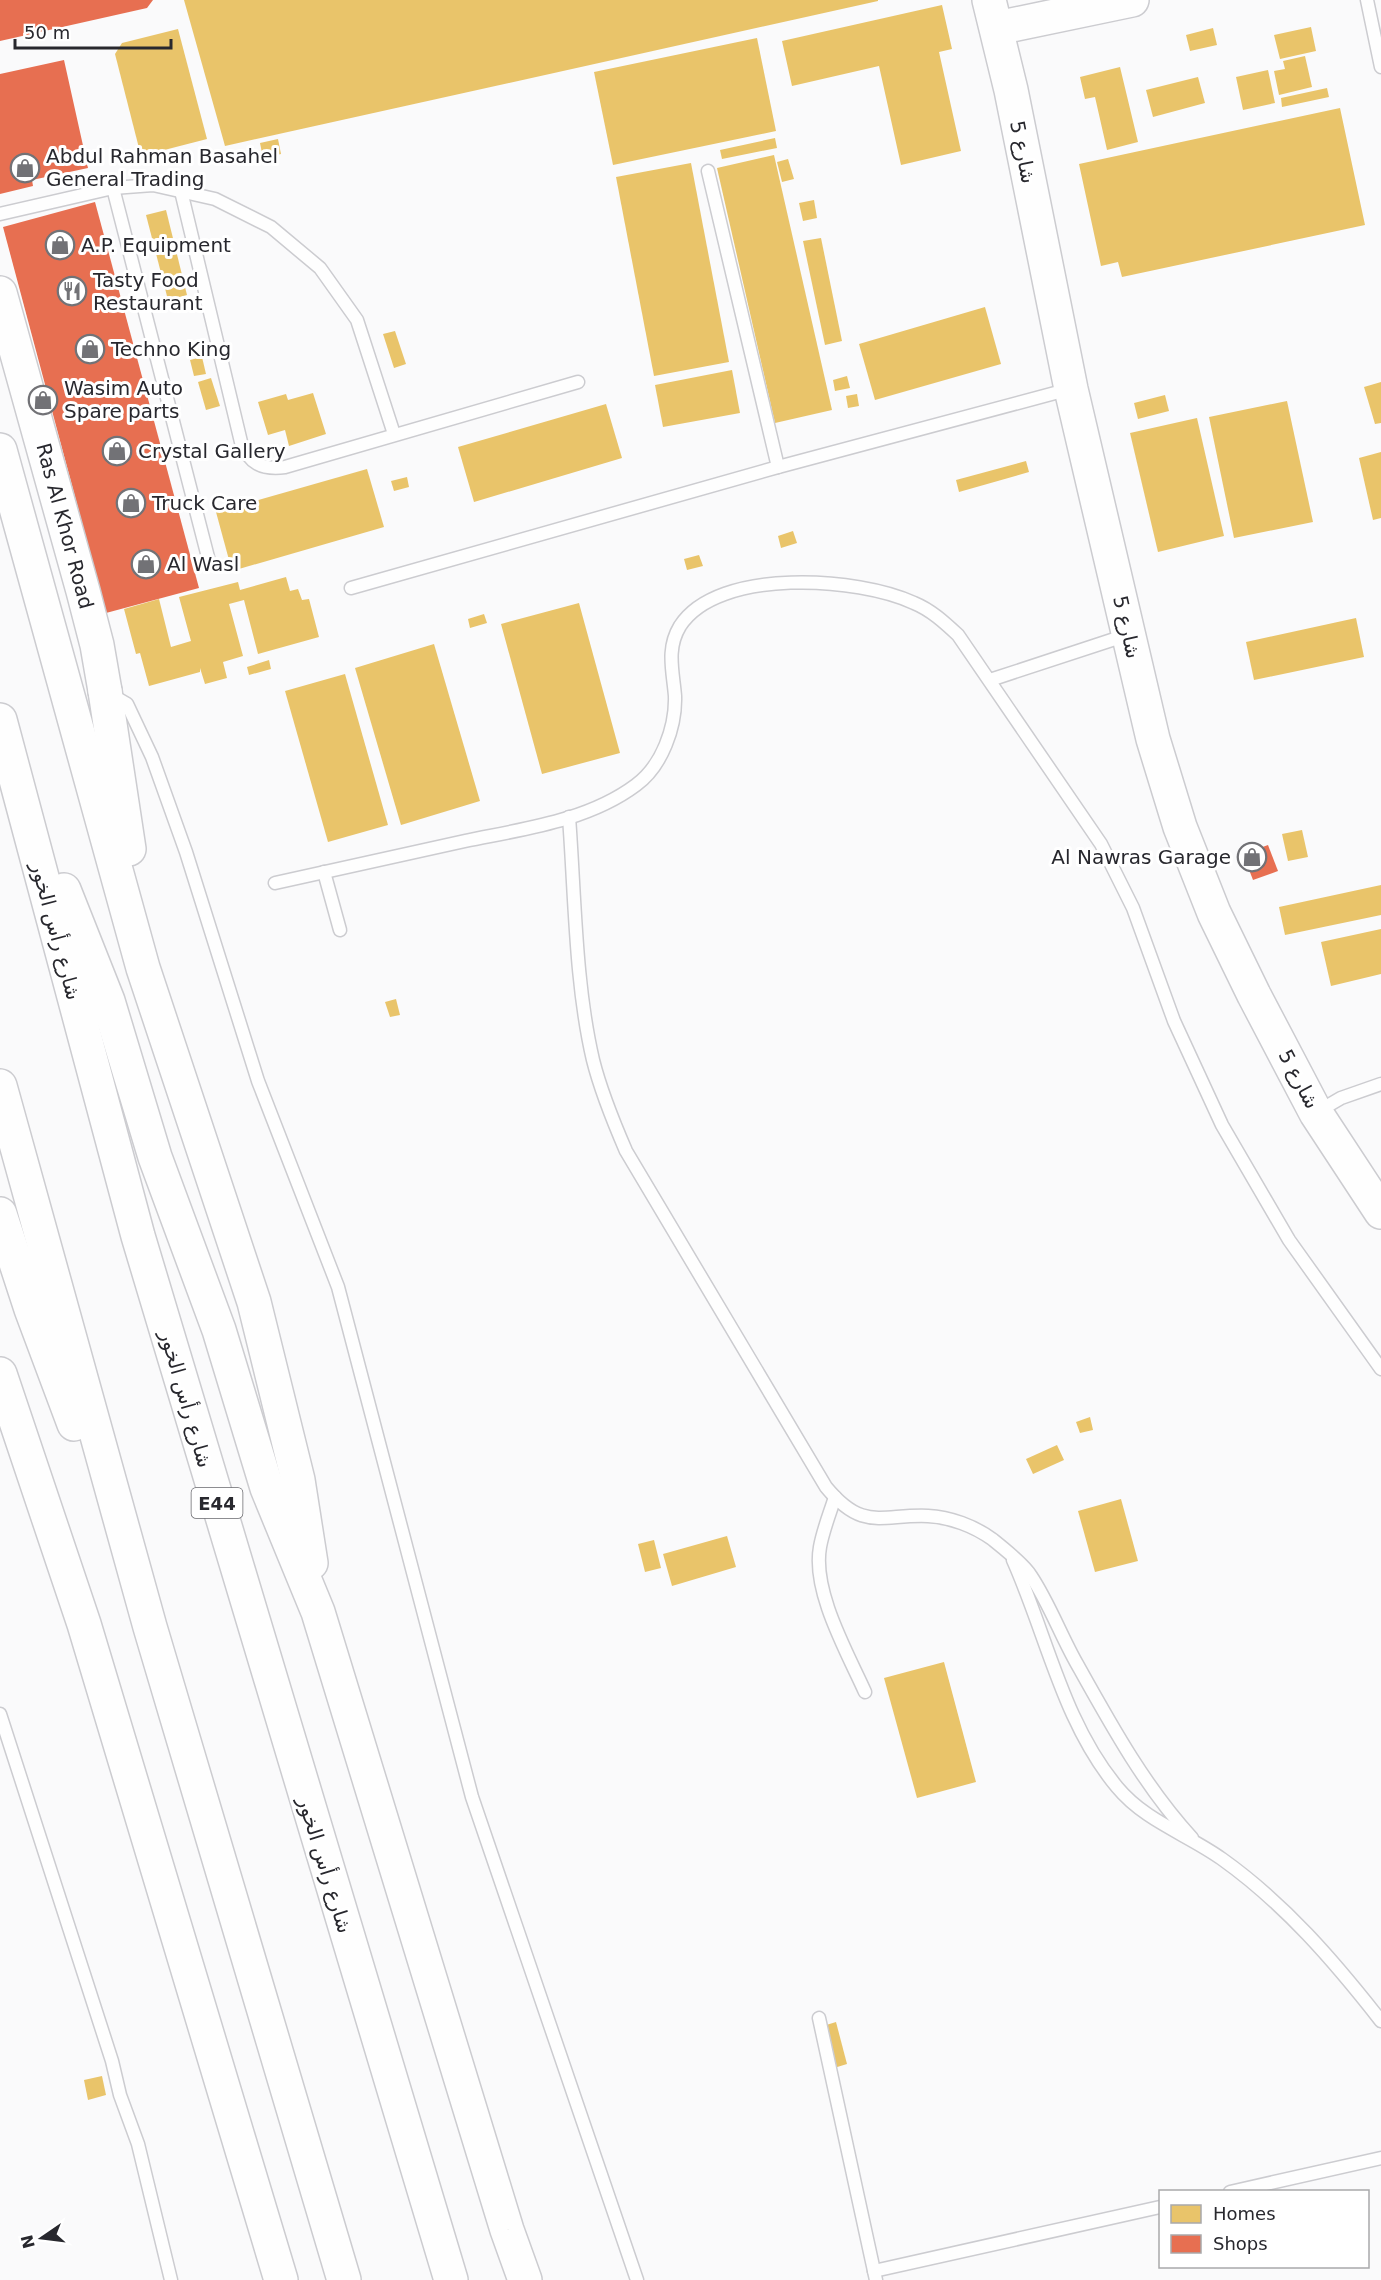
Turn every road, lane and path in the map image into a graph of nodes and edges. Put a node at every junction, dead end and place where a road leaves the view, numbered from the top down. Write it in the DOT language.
graph roads {
  1 [pos="1132,0"];
  2 [pos="1367,0"];
  3 [pos="993,14"];
  4 [pos="1381,67"];
  5 [pos="708,171"];
  6 [pos="113,188"];
  7 [pos="181,191"];
  8 [pos="0,214"];
  9 [pos="0,293"];
  10 [pos="578,382"];
  11 [pos="1071,389"];
  12 [pos="394,434"];
  13 [pos="0,450"];
  14 [pos="778,467"];
  15 [pos="209,561"];
  16 [pos="351,588"];
  17 [pos="1128,635"];
  18 [pos="990,680"];
  19 [pos="105,691"];
  20 [pos="0,720"];
  21 [pos="10,758"];
  22 [pos="569,817"];
  23 [pos="324,872"];
  24 [pos="275,883"];
  25 [pos="340,930"];
  26 [pos="176,1067"];
  27 [pos="1381,1084"];
  28 [pos="0,1086"];
  29 [pos="1316,1113"];
  30 [pos="1379,1203"];
  31 [pos="0,1214"];
  32 [pos="1381,1369"];
  33 [pos="0,1374"];
  34 [pos="835,1497"];
  35 [pos="1013,1559"];
  36 [pos="318,1612"];
  37 [pos="150,1627"];
  38 [pos="865,1692"];
  39 [pos="0,1714"];
  40 [pos="1192,1838"];
  41 [pos="819,2018"];
  42 [pos="1381,2021"];
  43 [pos="1381,2158"];
  44 [pos="1239,2190"];
  45 [pos="1159,2207"];
  46 [pos="875,2276"];
  47 [pos="171,2280"];
  48 [pos="281,2280"];
  49 [pos="344,2280"];
  50 [pos="451,2280"];
  51 [pos="523,2280"];
  52 [pos="637,2280"];
  1 -- 3 [label="main road"];
  2 -- 4 [label="lane"];
  3 -- 11 [label="main road, شارع 5"];
  5 -- 14 [label="lane"];
  6 -- 7 [label="lane"];
  6 -- 8 [label="lane"];
  6 -- 15 [label="lane"];
  7 -- 12 [label="lane"];
  7 -- 12 [label="lane"];
  9 -- 19 [label="main road, Ras Al Khor Road"];
  10 -- 12 [label="lane"];
  11 -- 14 [label="lane"];
  11 -- 17 [label="main road, شارع 5"];
  13 -- 26 [label="main road"];
  14 -- 16 [label="lane"];
  17 -- 18 [label="lane"];
  17 -- 29 [label="main road, شارع 5"];
  18 -- 22 [label="lane"];
  18 -- 32 [label="lane"];
  19 -- 26 [label="main road, Ras Al Khor Road"];
  19 -- 52 [label="lane"];
  20 -- 21 [label="main road, شارع رأس الخور / E44"];
  21 -- 36 [label="main road"];
  21 -- 50 [label="main road, شارع رأس الخور / E44"];
  22 -- 23 [label="lane"];
  22 -- 34 [label="lane"];
  23 -- 24 [label="lane"];
  23 -- 25 [label="lane"];
  26 -- 36 [label="main road"];
  27 -- 29 [label="lane"];
  28 -- 37 [label="main road"];
  29 -- 30 [label="main road, شارع 5"];
  31 -- 37 [label="main road"];
  33 -- 48 [label="main road"];
  34 -- 35 [label="lane"];
  34 -- 38 [label="lane"];
  35 -- 40 [label="lane"];
  35 -- 40 [label="lane"];
  36 -- 51 [label="main road"];
  37 -- 49 [label="main road"];
  39 -- 47 [label="lane"];
  40 -- 42 [label="lane"];
  41 -- 46 [label="lane"];
  43 -- 44 [label="lane"];
  45 -- 46 [label="lane"];
}
